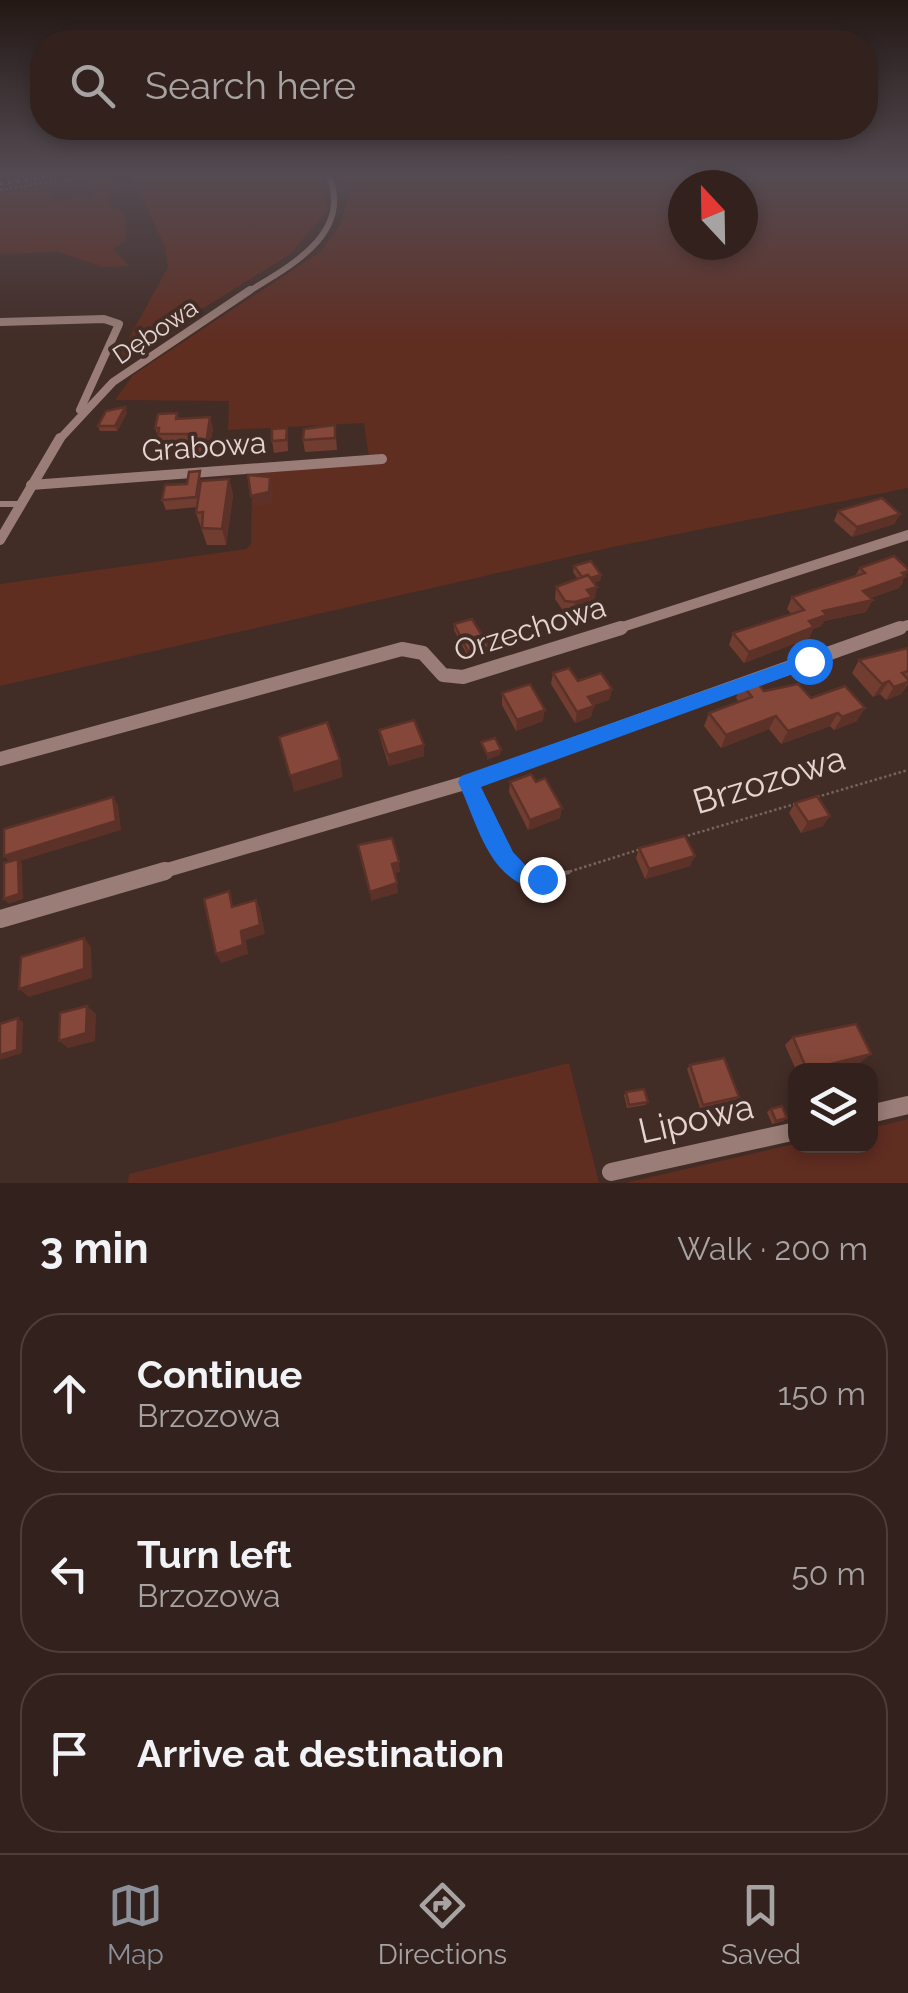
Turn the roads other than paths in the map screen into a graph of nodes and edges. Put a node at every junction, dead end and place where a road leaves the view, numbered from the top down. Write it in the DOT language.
graph roads {
  1 [pos="326,231"];
  2 [pos="0,322"];
  3 [pos="77,418"];
  4 [pos="382,460"];
  5 [pos="31,485"];
  6 [pos="0,504"];
  7 [pos="20,504"];
  8 [pos="908,535"];
  9 [pos="0,540"];
  10 [pos="908,625"];
  11 [pos="0,759"];
  12 [pos="0,919"];
  13 [pos="908,1106"];
  14 [pos="878,1112"];
  15 [pos="788,1132"];
  16 [pos="611,1172"];
  1 -- 3 [label="street, Dębowa"];
  2 -- 3 [label="street"];
  3 -- 5 [label="street, Dębowa"];
  4 -- 5 [label="street, Grabowa"];
  5 -- 7 [label="street, Dębowa"];
  6 -- 7 [label="lane"];
  7 -- 9 [label="street, Dębowa"];
  8 -- 11 [label="street, Orzechowa"];
  10 -- 12 [label="street"];
  13 -- 14 [label="street"];
  15 -- 16 [label="street, Lipowa"];
}
